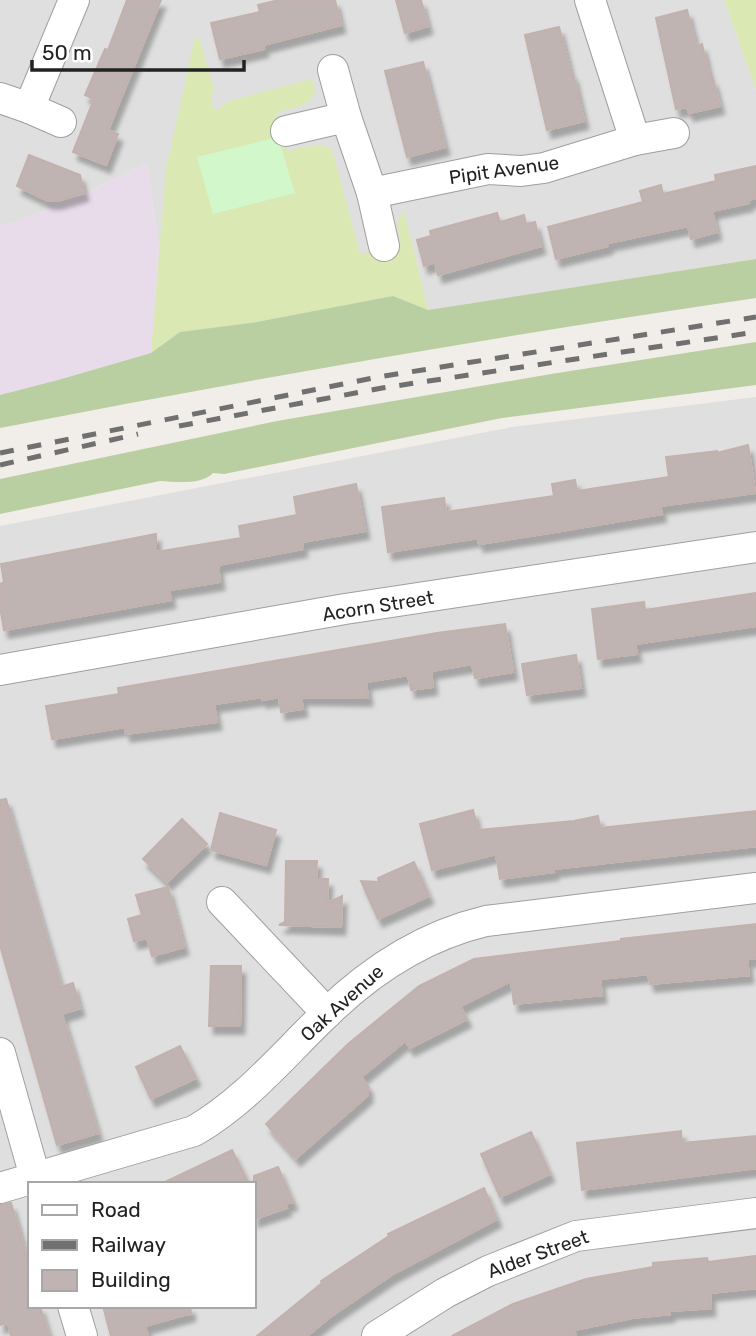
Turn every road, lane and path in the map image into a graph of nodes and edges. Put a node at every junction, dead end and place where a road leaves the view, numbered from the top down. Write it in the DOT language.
graph roads {
  1 [pos="74,0"];
  2 [pos="590,0"];
  3 [pos="333,70"];
  4 [pos="0,99"];
  5 [pos="29,108"];
  6 [pos="346,117"];
  7 [pos="61,122"];
  8 [pos="286,131"];
  9 [pos="674,133"];
  10 [pos="635,140"];
  11 [pos="372,193"];
  12 [pos="384,246"];
  13 [pos="756,547"];
  14 [pos="0,670"];
  15 [pos="756,888"];
  16 [pos="222,902"];
  17 [pos="327,1013"];
  18 [pos="0,1053"];
  19 [pos="36,1180"];
  20 [pos="0,1188"];
  21 [pos="756,1213"];
  22 [pos="74,1308"];
  23 [pos="82,1336"];
  24 [pos="377,1336"];
  1 -- 5 [label="street"];
  2 -- 10 [label="street"];
  3 -- 6 [label="street"];
  4 -- 5 [label="street"];
  5 -- 7 [label="street"];
  6 -- 8 [label="street"];
  6 -- 11 [label="street"];
  9 -- 10 [label="street, Pipit Avenue"];
  10 -- 11 [label="street, Pipit Avenue"];
  11 -- 12 [label="street"];
  13 -- 14 [label="street, Acorn Street"];
  15 -- 17 [label="street, Oak Avenue"];
  16 -- 17 [label="street"];
  17 -- 19 [label="street, Oak Avenue"];
  18 -- 19 [label="street"];
  19 -- 20 [label="street, Oak Avenue"];
  21 -- 24 [label="street, Alder Street"];
  22 -- 23 [label="street"];
}
